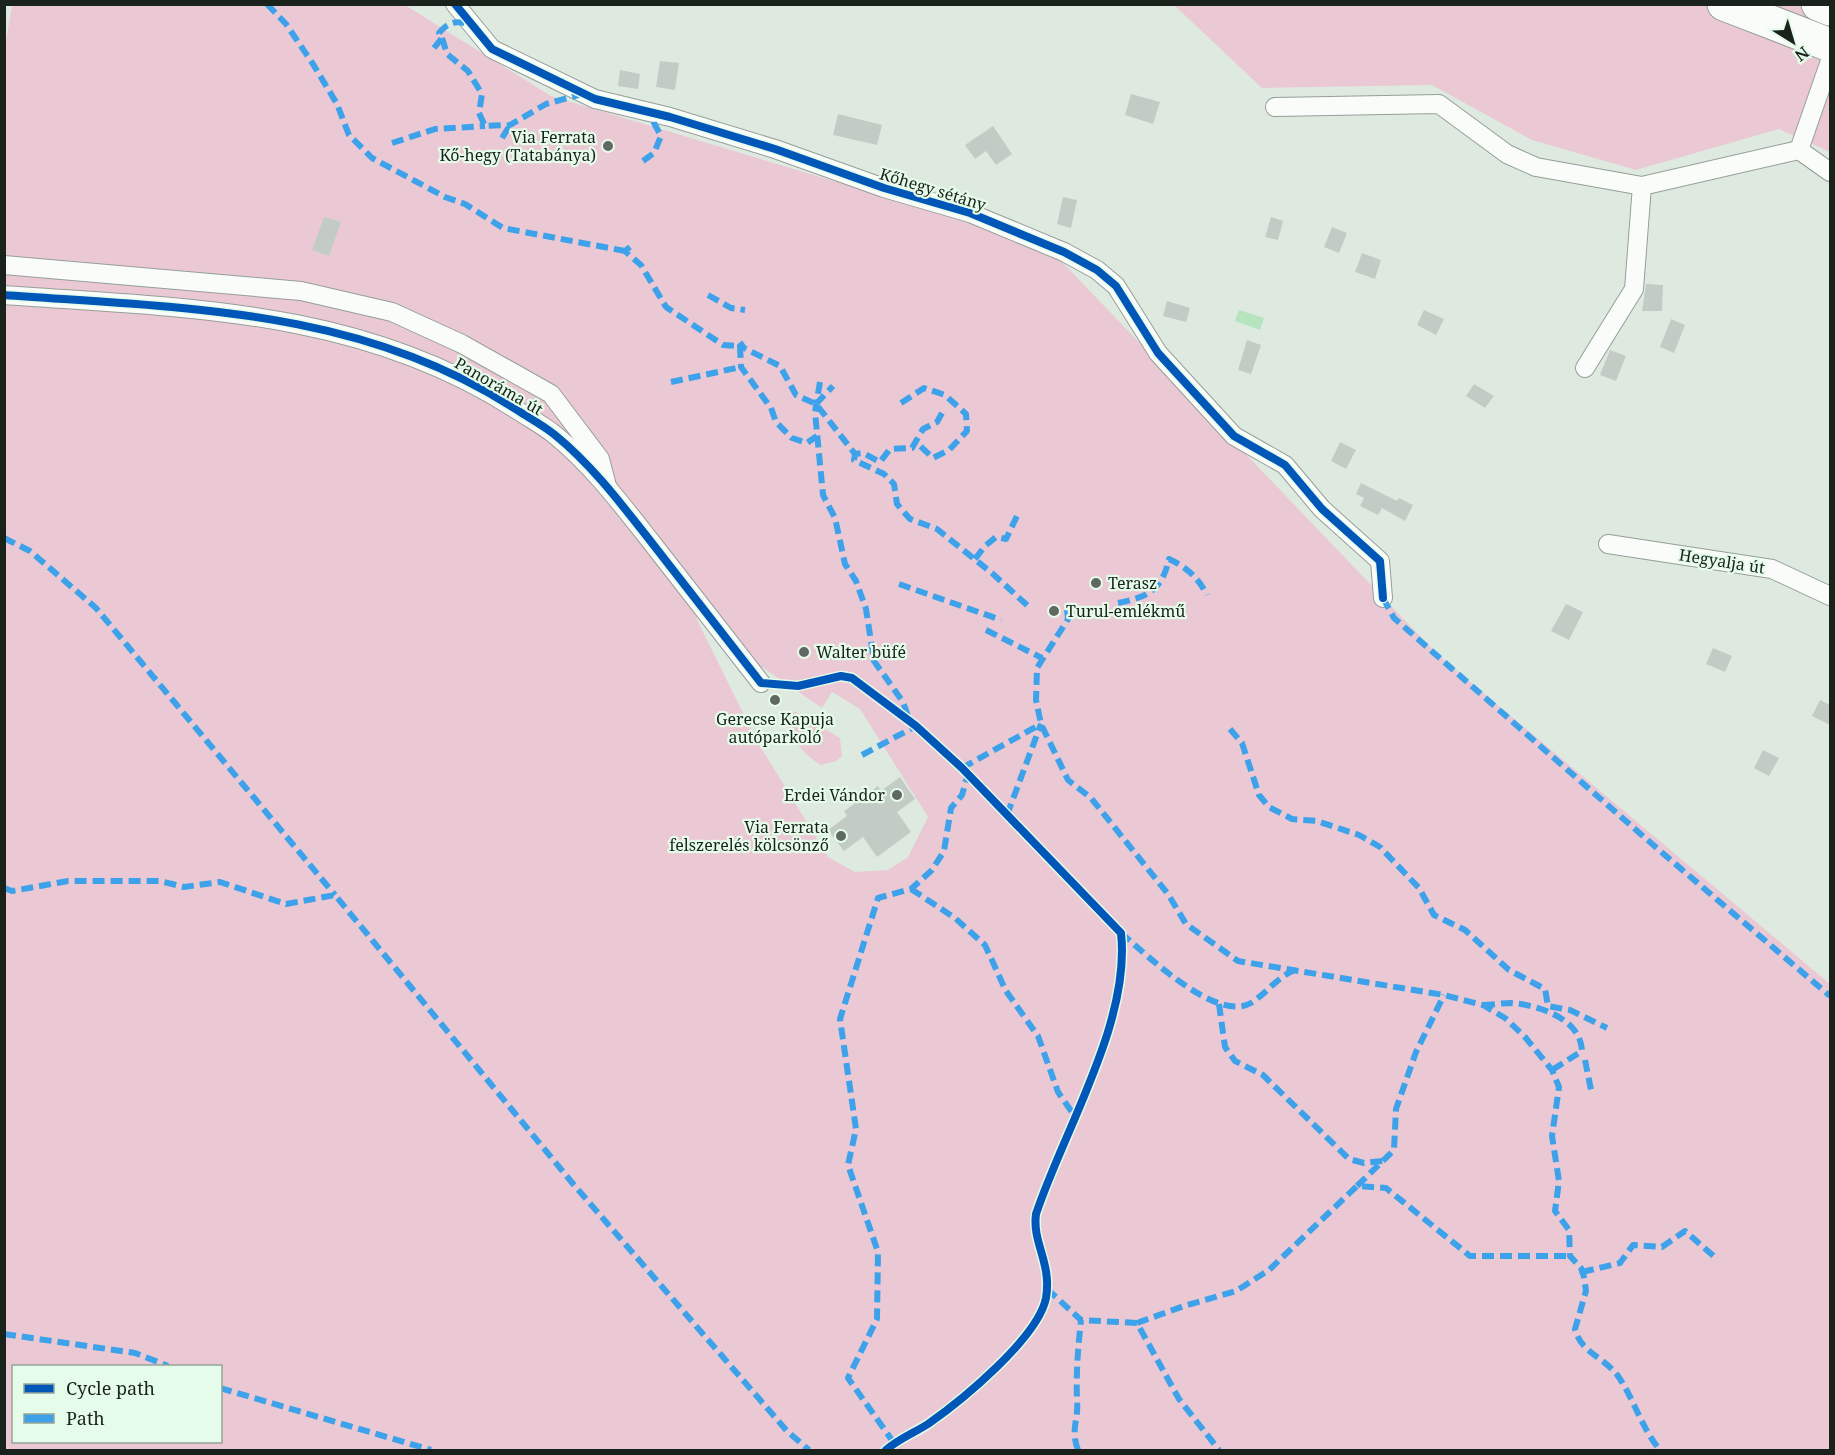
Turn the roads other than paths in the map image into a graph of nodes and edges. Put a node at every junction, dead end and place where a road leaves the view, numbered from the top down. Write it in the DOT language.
graph roads {
  1 [pos="455,4"];
  2 [pos="1724,4"];
  3 [pos="1818,4"];
  4 [pos="1830,9"];
  5 [pos="1830,45"];
  6 [pos="1830,61"];
  7 [pos="1275,107"];
  8 [pos="1799,150"];
  9 [pos="1830,172"];
  10 [pos="1642,186"];
  11 [pos="4,266"];
  12 [pos="4,295"];
  13 [pos="1585,368"];
  14 [pos="607,486"];
  15 [pos="1608,544"];
  16 [pos="1830,596"];
  17 [pos="1383,598"];
  18 [pos="761,683"];
  1 -- 17 [label="street, Kőhegy sétány"];
  2 -- 5 [label="highway"];
  3 -- 4 [label="highway"];
  6 -- 8 [label="street"];
  7 -- 10 [label="street"];
  8 -- 9 [label="street"];
  8 -- 10 [label="street"];
  10 -- 13 [label="street"];
  11 -- 14 [label="street, Panoráma út"];
  12 -- 14 [label="street, Panoráma út"];
  14 -- 18 [label="street, Panoráma út"];
  15 -- 16 [label="street, Hegyalja út"];
}
